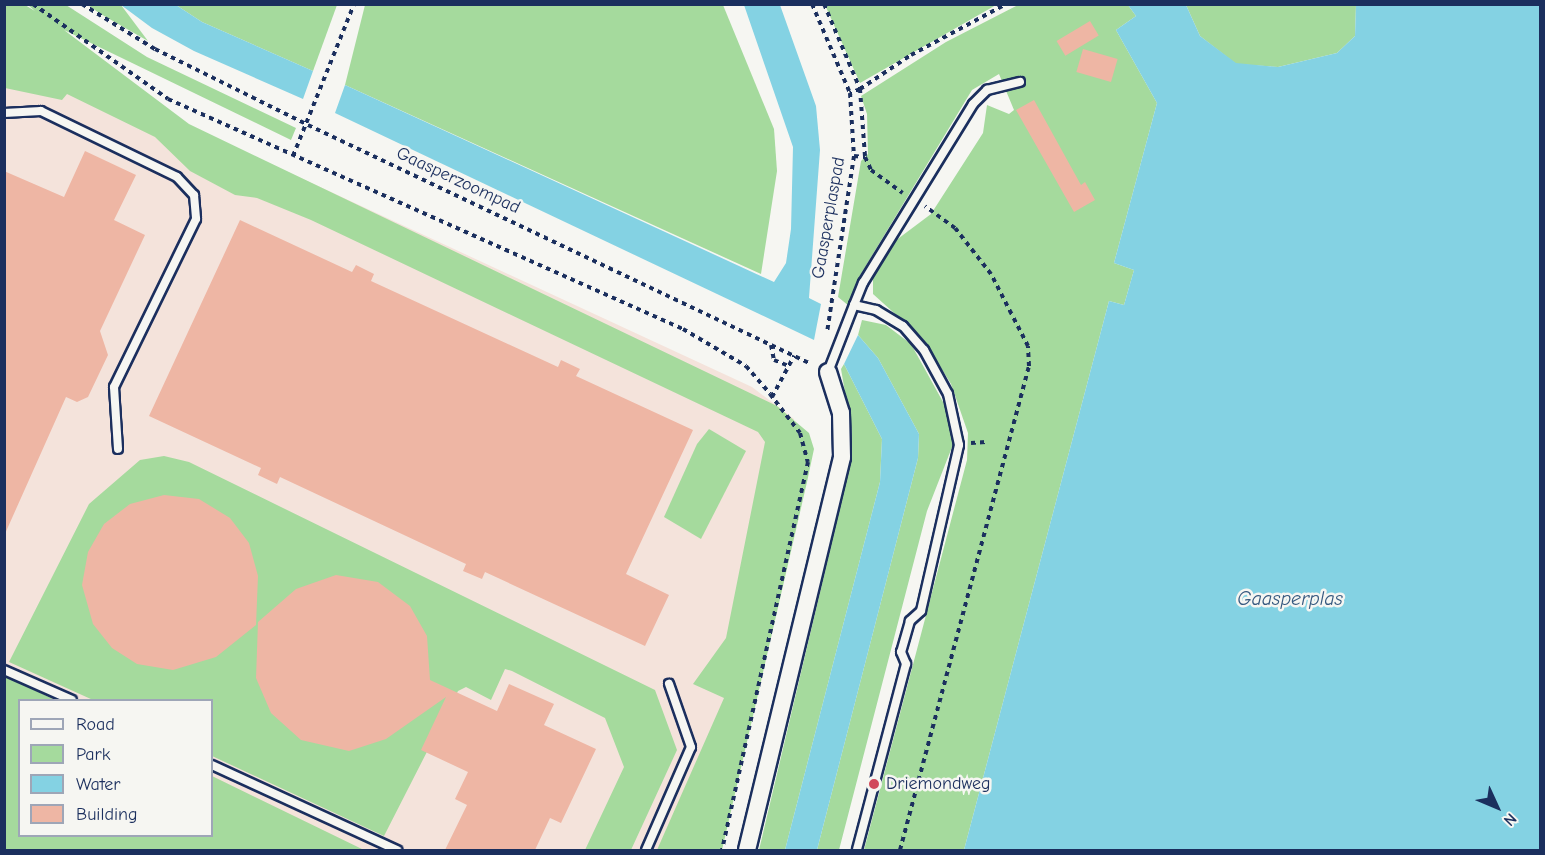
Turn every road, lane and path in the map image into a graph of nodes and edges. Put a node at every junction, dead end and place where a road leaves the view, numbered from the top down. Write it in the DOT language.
graph roads {
  1 [pos="33,4"];
  2 [pos="82,4"];
  3 [pos="354,4"];
  4 [pos="812,4"];
  5 [pos="825,4"];
  6 [pos="1006,4"];
  7 [pos="1020,82"];
  8 [pos="860,89"];
  9 [pos="850,93"];
  10 [pos="4,113"];
  11 [pos="308,125"];
  12 [pos="293,156"];
  13 [pos="865,157"];
  14 [pos="854,305"];
  15 [pos="771,345"];
  16 [pos="794,356"];
  17 [pos="789,366"];
  18 [pos="828,372"];
  19 [pos="772,397"];
  20 [pos="118,449"];
  21 [pos="4,670"];
  22 [pos="669,684"];
  23 [pos="70,699"];
  24 [pos="213,765"];
  25 [pos="397,850"];
  26 [pos="646,850"];
  27 [pos="722,850"];
  28 [pos="747,850"];
  29 [pos="857,850"];
  1 -- 12 [label="path"];
  2 -- 11 [label="path, Gaasperzoompad"];
  3 -- 11 [label="path"];
  4 -- 9 [label="path, Gaasperplaspad"];
  5 -- 8 [label="path"];
  6 -- 8 [label="path"];
  7 -- 14 [label="lane"];
  8 -- 9 [label="path"];
  8 -- 13 [label="path"];
  9 -- 18 [label="path, Gaasperplaspad"];
  10 -- 20 [label="lane"];
  11 -- 12 [label="path"];
  11 -- 15 [label="path, Gaasperzoompad"];
  12 -- 19 [label="path"];
  14 -- 18 [label="lane"];
  14 -- 29 [label="lane"];
  15 -- 16 [label="path, Gaasperzoompad"];
  15 -- 17 [label="path"];
  16 -- 17 [label="path"];
  16 -- 18 [label="path, Gaasperzoompad"];
  17 -- 19 [label="path"];
  18 -- 28 [label="street"];
  19 -- 27 [label="path"];
  21 -- 23 [label="lane"];
  22 -- 26 [label="lane"];
  24 -- 25 [label="lane"];
}
